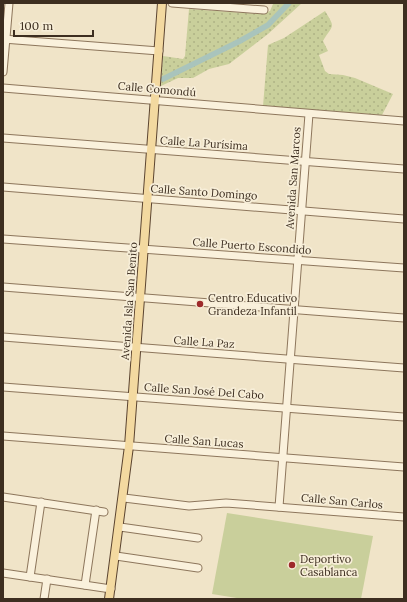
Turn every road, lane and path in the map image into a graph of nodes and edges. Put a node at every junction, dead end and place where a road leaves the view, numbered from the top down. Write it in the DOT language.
graph roads {
  1 [pos="9,3"];
  2 [pos="162,3"];
  3 [pos="172,3"];
  4 [pos="264,10"];
  5 [pos="4,39"];
  6 [pos="158,51"];
  7 [pos="3,72"];
  8 [pos="3,88"];
  9 [pos="154,99"];
  10 [pos="309,114"];
  11 [pos="404,121"];
  12 [pos="3,138"];
  13 [pos="151,150"];
  14 [pos="306,162"];
  15 [pos="404,169"];
  16 [pos="3,188"];
  17 [pos="148,199"];
  18 [pos="302,211"];
  19 [pos="404,219"];
  20 [pos="3,239"];
  21 [pos="144,249"];
  22 [pos="298,261"];
  23 [pos="404,268"];
  24 [pos="3,287"];
  25 [pos="140,298"];
  26 [pos="294,310"];
  27 [pos="404,318"];
  28 [pos="3,337"];
  29 [pos="136,348"];
  30 [pos="290,359"];
  31 [pos="404,368"];
  32 [pos="3,387"];
  33 [pos="133,396"];
  34 [pos="286,408"];
  35 [pos="404,417"];
  36 [pos="3,436"];
  37 [pos="129,446"];
  38 [pos="282,458"];
  39 [pos="404,467"];
  40 [pos="3,497"];
  41 [pos="124,498"];
  42 [pos="41,502"];
  43 [pos="279,507"];
  44 [pos="404,517"];
  45 [pos="120,527"];
  46 [pos="198,538"];
  47 [pos="116,556"];
  48 [pos="198,568"];
  49 [pos="3,573"];
  50 [pos="30,577"];
  51 [pos="47,579"];
  52 [pos="85,585"];
  53 [pos="111,589"];
  54 [pos="44,599"];
  55 [pos="109,599"];
  1 -- 5 [label="street"];
  2 -- 6 [label="main road, Avenida Isla San Benito"];
  3 -- 4 [label="street"];
  5 -- 6 [label="street"];
  5 -- 7 [label="street"];
  6 -- 9 [label="main road, Avenida Isla San Benito"];
  8 -- 9 [label="street, Calle Comondú"];
  9 -- 10 [label="street, Calle Comondú"];
  9 -- 13 [label="main road, Avenida Isla San Benito"];
  10 -- 11 [label="street, Calle Comondú"];
  10 -- 14 [label="street, Avenida San Marcos"];
  12 -- 13 [label="street, Calle La Purísima"];
  13 -- 14 [label="street, Calle La Purísima"];
  13 -- 17 [label="main road, Avenida Isla San Benito"];
  14 -- 15 [label="street, Calle La Purísima"];
  14 -- 18 [label="street, Avenida San Marcos"];
  16 -- 17 [label="street, Calle Santo Domingo"];
  17 -- 18 [label="street, Calle Santo Domingo"];
  17 -- 21 [label="main road, Avenida Isla San Benito"];
  18 -- 19 [label="street, Calle Santo Domingo"];
  18 -- 22 [label="street, Avenida San Marcos"];
  20 -- 21 [label="street, Calle Puerto Escondido"];
  21 -- 22 [label="street, Calle Puerto Escondido"];
  21 -- 25 [label="main road, Avenida Isla San Benito"];
  22 -- 23 [label="street, Calle Puerto Escondido"];
  22 -- 26 [label="street, Avenida San Marcos"];
  24 -- 25 [label="street"];
  25 -- 26 [label="street"];
  25 -- 29 [label="main road, Avenida Isla San Benito"];
  26 -- 27 [label="street"];
  26 -- 30 [label="street, Avenida San Marcos"];
  28 -- 29 [label="street, Calle La Paz"];
  29 -- 30 [label="street, Calle La Paz"];
  29 -- 33 [label="main road, Avenida Isla San Benito"];
  30 -- 31 [label="street, Calle La Paz"];
  30 -- 34 [label="street, Avenida San Marcos"];
  32 -- 33 [label="street, Calle San José Del Cabo"];
  33 -- 34 [label="street, Calle San José Del Cabo"];
  33 -- 37 [label="main road, Avenida Isla San Benito"];
  34 -- 35 [label="street, Calle San José Del Cabo"];
  34 -- 38 [label="street, Avenida San Marcos"];
  36 -- 37 [label="street, Calle San Lucas"];
  37 -- 38 [label="street, Calle San Lucas"];
  37 -- 41 [label="main road, Avenida Isla San Benito"];
  38 -- 39 [label="street, Calle San Lucas"];
  38 -- 43 [label="street, Avenida San Marcos"];
  40 -- 42 [label="street"];
  41 -- 43 [label="street, Calle San Carlos"];
  41 -- 45 [label="main road, Avenida Isla San Benito"];
  42 -- 50 [label="street"];
  42 -- 52 [label="street"];
  43 -- 44 [label="street, Calle San Carlos"];
  45 -- 46 [label="street"];
  45 -- 47 [label="main road, Avenida Isla San Benito"];
  47 -- 48 [label="street"];
  47 -- 53 [label="main road, Avenida Isla San Benito"];
  49 -- 50 [label="street"];
  50 -- 51 [label="street"];
  51 -- 52 [label="street"];
  51 -- 54 [label="street"];
  52 -- 53 [label="street"];
  53 -- 55 [label="main road, Avenida Isla San Benito"];
}
